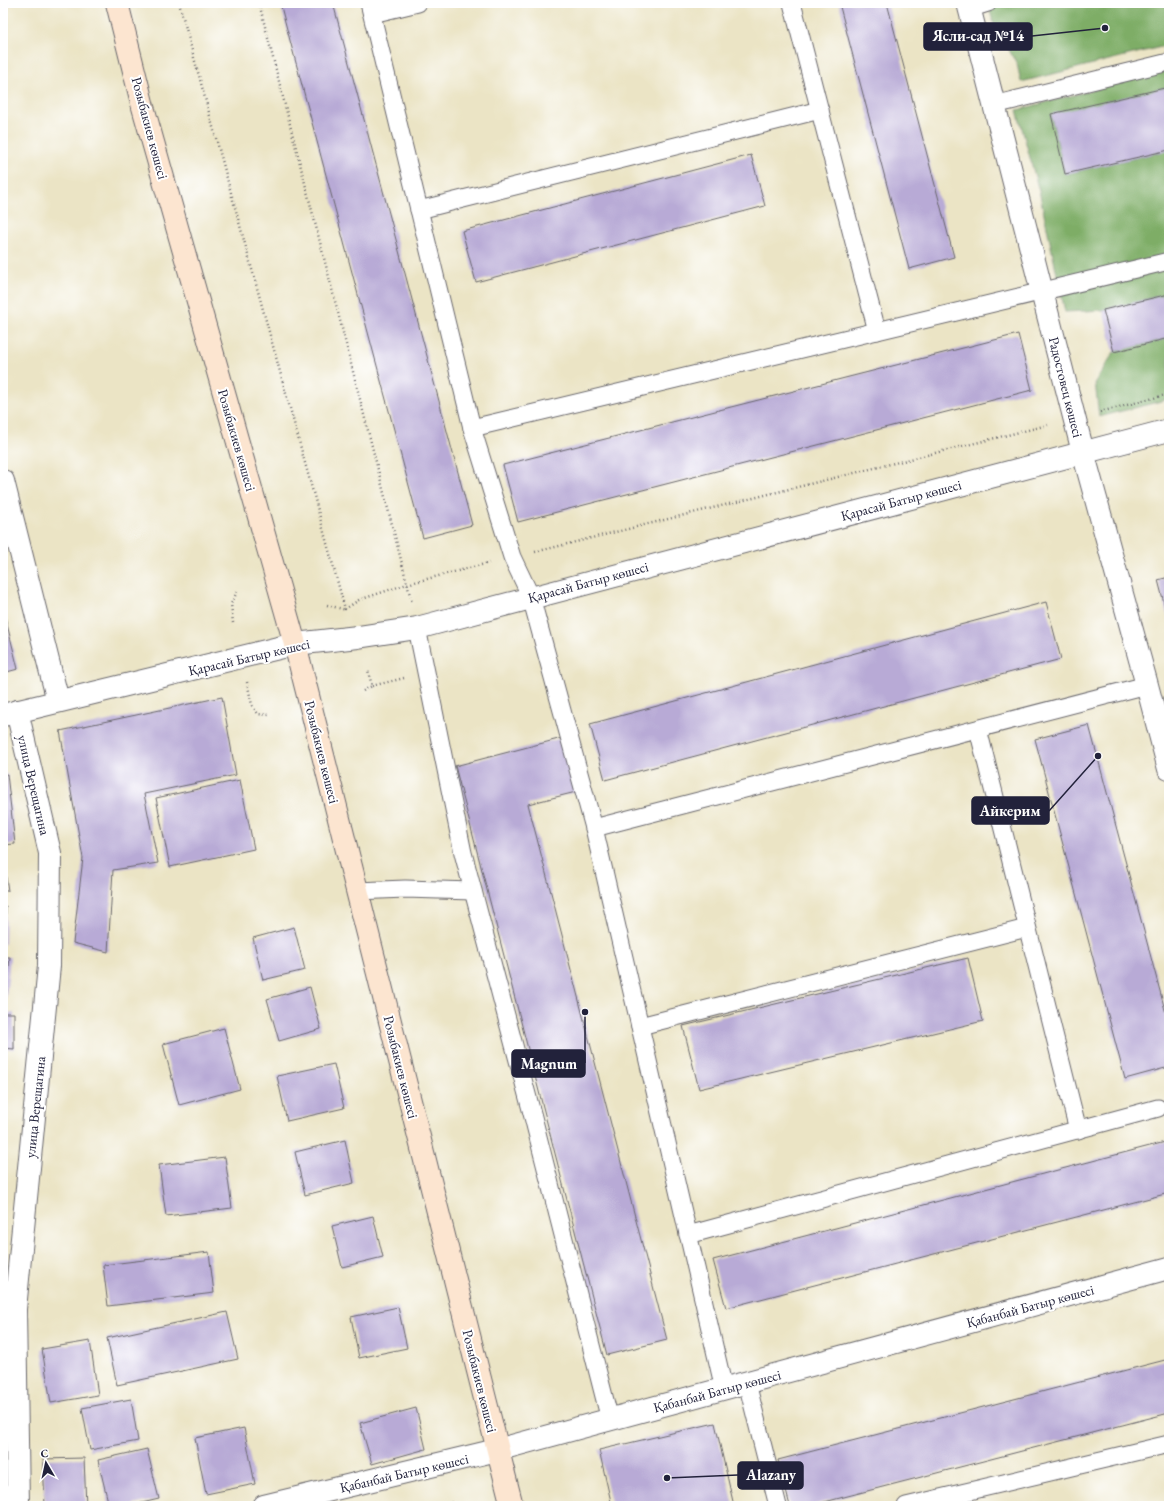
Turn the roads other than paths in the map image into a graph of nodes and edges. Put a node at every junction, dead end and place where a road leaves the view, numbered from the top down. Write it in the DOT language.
graph roads {
  1 [pos="117,3"];
  2 [pos="418,3"];
  3 [pos="792,3"];
  4 [pos="975,5"];
  5 [pos="371,9"];
  6 [pos="1169,62"];
  7 [pos="994,106"];
  8 [pos="820,110"];
  9 [pos="419,210"];
  10 [pos="1169,261"];
  11 [pos="1042,292"];
  12 [pos="877,331"];
  13 [pos="472,428"];
  14 [pos="1169,430"];
  15 [pos="1083,452"];
  16 [pos="3,481"];
  17 [pos="531,597"];
  18 [pos="417,628"];
  19 [pos="295,644"];
  20 [pos="1147,685"];
  21 [pos="58,701"];
  22 [pos="10,713"];
  23 [pos="978,729"];
  24 [pos="1169,769"];
  25 [pos="594,828"];
  26 [pos="357,891"];
  27 [pos="473,891"];
  28 [pos="1028,928"];
  29 [pos="640,1026"];
  30 [pos="1158,1108"];
  31 [pos="1078,1130"];
  32 [pos="688,1234"];
  33 [pos="1169,1268"];
  34 [pos="747,1382"];
  35 [pos="724,1389"];
  36 [pos="610,1420"];
  37 [pos="1169,1444"];
  38 [pos="497,1450"];
  39 [pos="18,1506"];
  40 [pos="264,1506"];
  41 [pos="512,1506"];
  42 [pos="778,1506"];
  43 [pos="906,1506"];
  1 -- 19 [label="main road, Розыбакиев көшесі"];
  2 -- 5 [label="lane"];
  3 -- 8 [label="lane"];
  4 -- 7 [label="street, Радостовец көшесі"];
  5 -- 9 [label="lane"];
  6 -- 7 [label="lane"];
  7 -- 11 [label="street, Радостовец көшесі"];
  8 -- 9 [label="lane"];
  8 -- 12 [label="lane"];
  9 -- 13 [label="lane"];
  10 -- 11 [label="lane"];
  11 -- 12 [label="lane"];
  11 -- 15 [label="street, Радостовец көшесі"];
  12 -- 13 [label="lane"];
  13 -- 17 [label="lane"];
  14 -- 15 [label="street, Қарасай Батыр көшесі"];
  15 -- 17 [label="street, Қарасай Батыр көшесі"];
  15 -- 20 [label="street, Радостовец көшесі"];
  16 -- 21 [label="street"];
  17 -- 18 [label="street, Қарасай Батыр көшесі"];
  17 -- 25 [label="lane"];
  18 -- 19 [label="street, Қарасай Батыр көшесі"];
  18 -- 27 [label="lane"];
  19 -- 21 [label="street, Қарасай Батыр көшесі"];
  19 -- 26 [label="main road, Розыбакиев көшесі"];
  20 -- 23 [label="lane"];
  20 -- 24 [label="street, Радостовец көшесі"];
  21 -- 22 [label="street, Қарасай Батыр көшесі"];
  22 -- 39 [label="street, улица Верещагина"];
  23 -- 25 [label="lane"];
  23 -- 28 [label="lane"];
  25 -- 29 [label="lane"];
  26 -- 27 [label="lane"];
  26 -- 38 [label="main road, Розыбакиев көшесі"];
  27 -- 36 [label="lane"];
  28 -- 29 [label="lane"];
  28 -- 31 [label="lane"];
  29 -- 32 [label="lane"];
  30 -- 31 [label="lane"];
  31 -- 32 [label="lane"];
  32 -- 35 [label="lane"];
  33 -- 34 [label="street, Қабанбай Батыр көшесі"];
  34 -- 35 [label="street, Қабанбай Батыр көшесі"];
  34 -- 42 [label="lane"];
  35 -- 36 [label="street, Қабанбай Батыр көшесі"];
  36 -- 38 [label="street, Қабанбай Батыр көшесі"];
  37 -- 43 [label="lane"];
  38 -- 40 [label="street, Қабанбай Батыр көшесі"];
  38 -- 41 [label="main road, Розыбакиев көшесі"];
}
